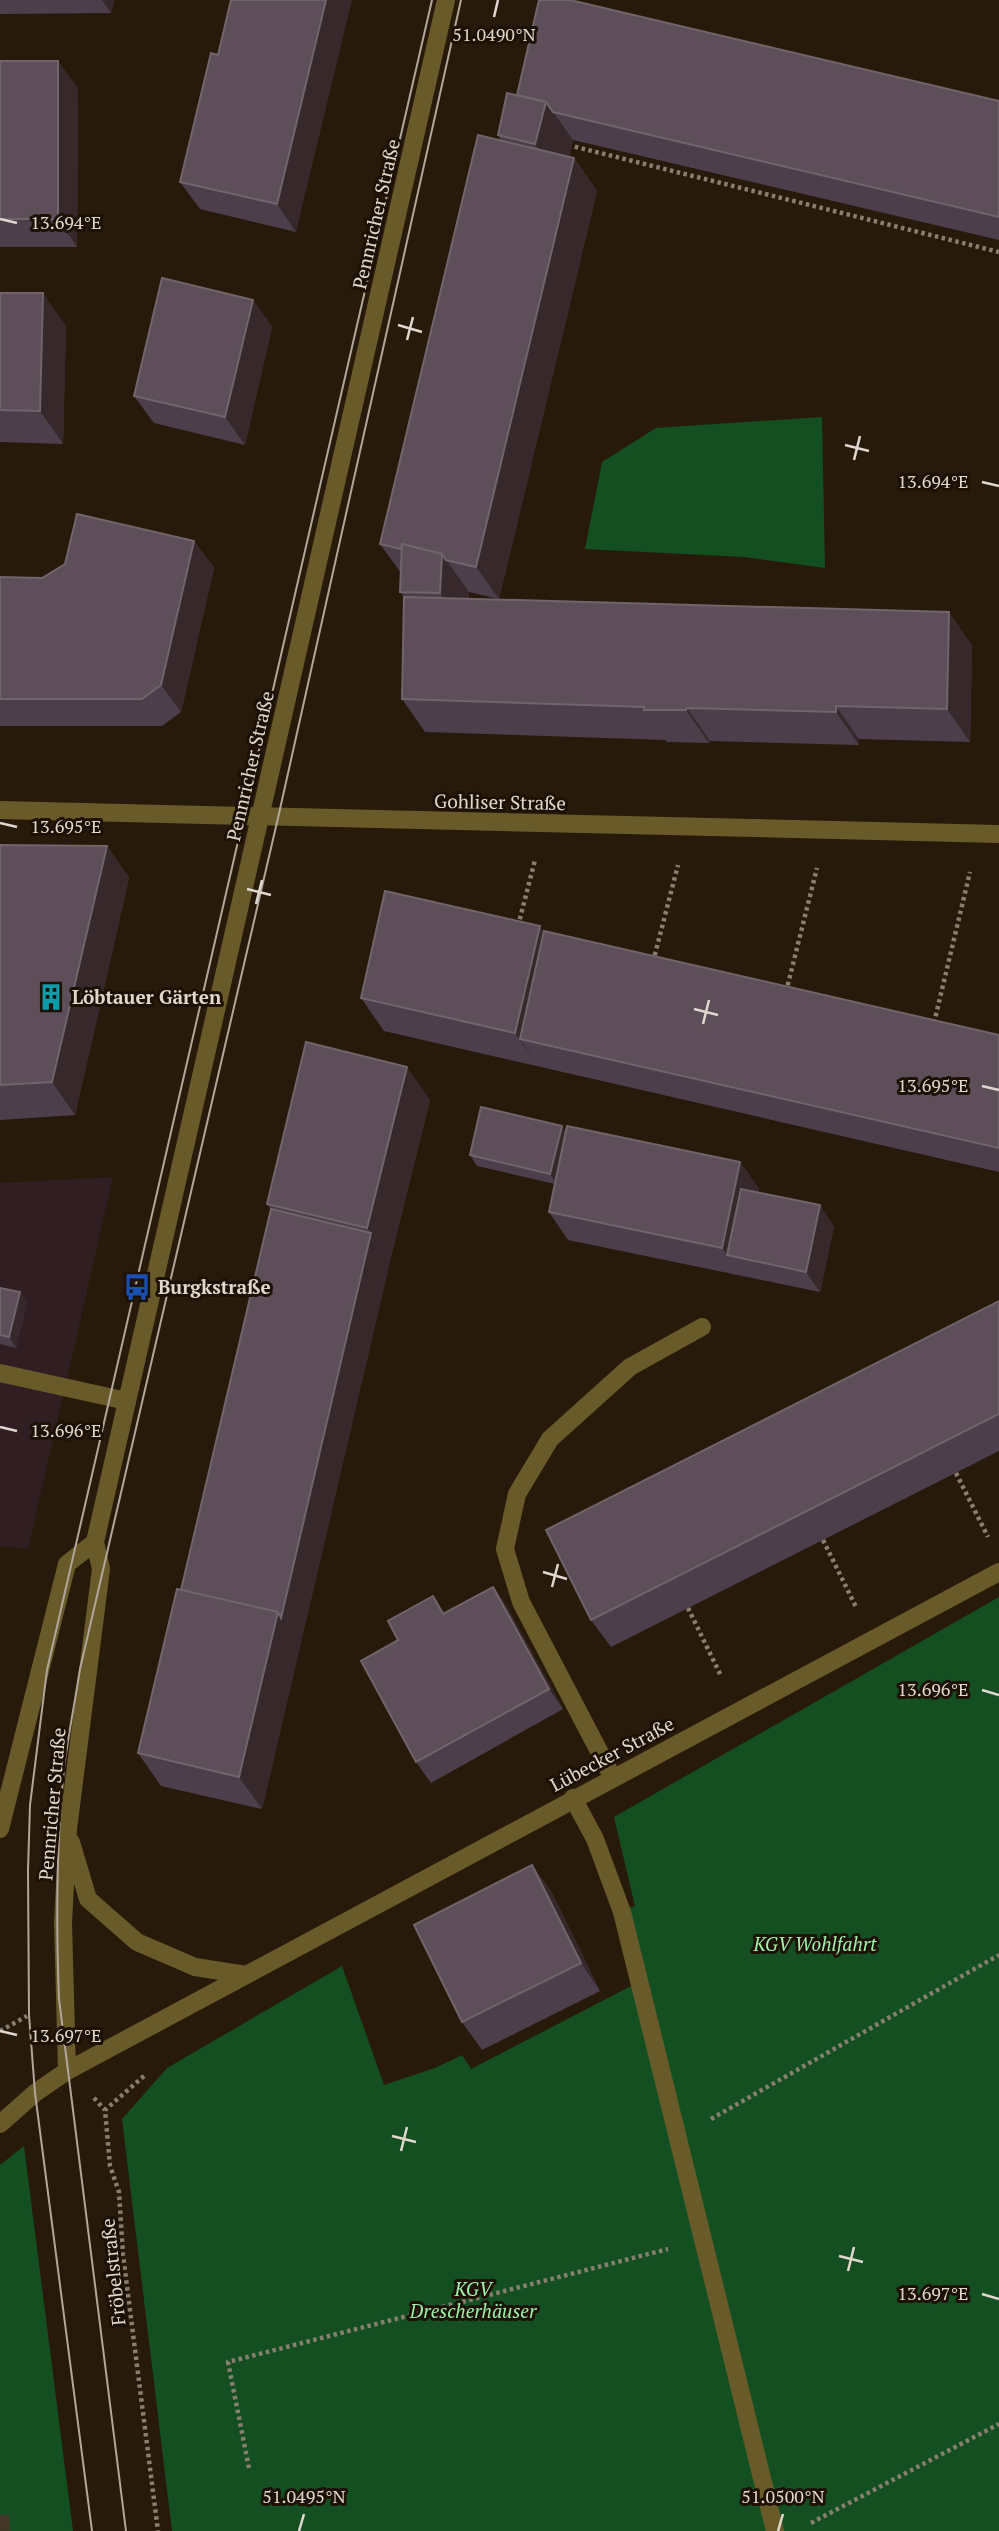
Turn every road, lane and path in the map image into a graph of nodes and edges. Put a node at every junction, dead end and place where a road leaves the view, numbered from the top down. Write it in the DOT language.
graph roads {
  1 [pos="446,0"];
  2 [pos="564,144"];
  3 [pos="999,252"];
  4 [pos="0,810"];
  5 [pos="260,817"];
  6 [pos="545,824"];
  7 [pos="688,827"];
  8 [pos="827,830"];
  9 [pos="979,834"];
  10 [pos="999,834"];
  11 [pos="516,934"];
  12 [pos="652,965"];
  13 [pos="785,996"];
  14 [pos="932,1029"];
  15 [pos="702,1327"];
  16 [pos="0,1373"];
  17 [pos="127,1401"];
  18 [pos="956,1473"];
  19 [pos="823,1540"];
  20 [pos="95,1542"];
  21 [pos="993,1546"];
  22 [pos="999,1572"];
  23 [pos="688,1608"];
  24 [pos="872,1640"];
  25 [pos="738,1711"];
  26 [pos="613,1778"];
  27 [pos="573,1798"];
  28 [pos="1,1819"];
  29 [pos="68,1829"];
  30 [pos="999,1955"];
  31 [pos="246,1975"];
  32 [pos="140,2031"];
  33 [pos="67,2071"];
  34 [pos="0,2124"];
  35 [pos="677,2138"];
  36 [pos="703,2240"];
  37 [pos="999,2424"];
  38 [pos="249,2468"];
  39 [pos="807,2525"];
  40 [pos="158,2531"];
  41 [pos="775,2531"];
  1 -- 5 [label="street, Pennricher Straße"];
  2 -- 3 [label="path"];
  4 -- 5 [label="street, Gohliser Straße"];
  5 -- 6 [label="street, Gohliser Straße"];
  5 -- 17 [label="street, Pennricher Straße"];
  6 -- 7 [label="street, Gohliser Straße"];
  6 -- 11 [label="path"];
  7 -- 8 [label="street, Gohliser Straße"];
  7 -- 12 [label="path"];
  8 -- 9 [label="street, Gohliser Straße"];
  8 -- 13 [label="path"];
  9 -- 10 [label="street, Gohliser Straße"];
  9 -- 14 [label="path"];
  15 -- 26 [label="street"];
  16 -- 17 [label="street"];
  17 -- 20 [label="street, Pennricher Straße"];
  18 -- 21 [label="path"];
  19 -- 24 [label="path"];
  20 -- 28 [label="street, Pennricher Straße"];
  20 -- 29 [label="street, Pennricher Straße"];
  22 -- 24 [label="street, Lübecker Straße"];
  23 -- 25 [label="path"];
  24 -- 25 [label="street, Lübecker Straße"];
  25 -- 26 [label="street, Lübecker Straße"];
  26 -- 27 [label="street, Lübecker Straße"];
  27 -- 31 [label="street, Lübecker Straße"];
  27 -- 35 [label="street"];
  29 -- 31 [label="street"];
  29 -- 33 [label="street, Pennricher Straße"];
  30 -- 35 [label="path"];
  31 -- 32 [label="street, Lübecker Straße"];
  32 -- 33 [label="street, Lübecker Straße"];
  32 -- 40 [label="path, Fröbelstraße"];
  33 -- 34 [label="street, Lübecker Straße"];
  35 -- 36 [label="street"];
  36 -- 38 [label="path"];
  36 -- 41 [label="street"];
  37 -- 39 [label="path"];
}
